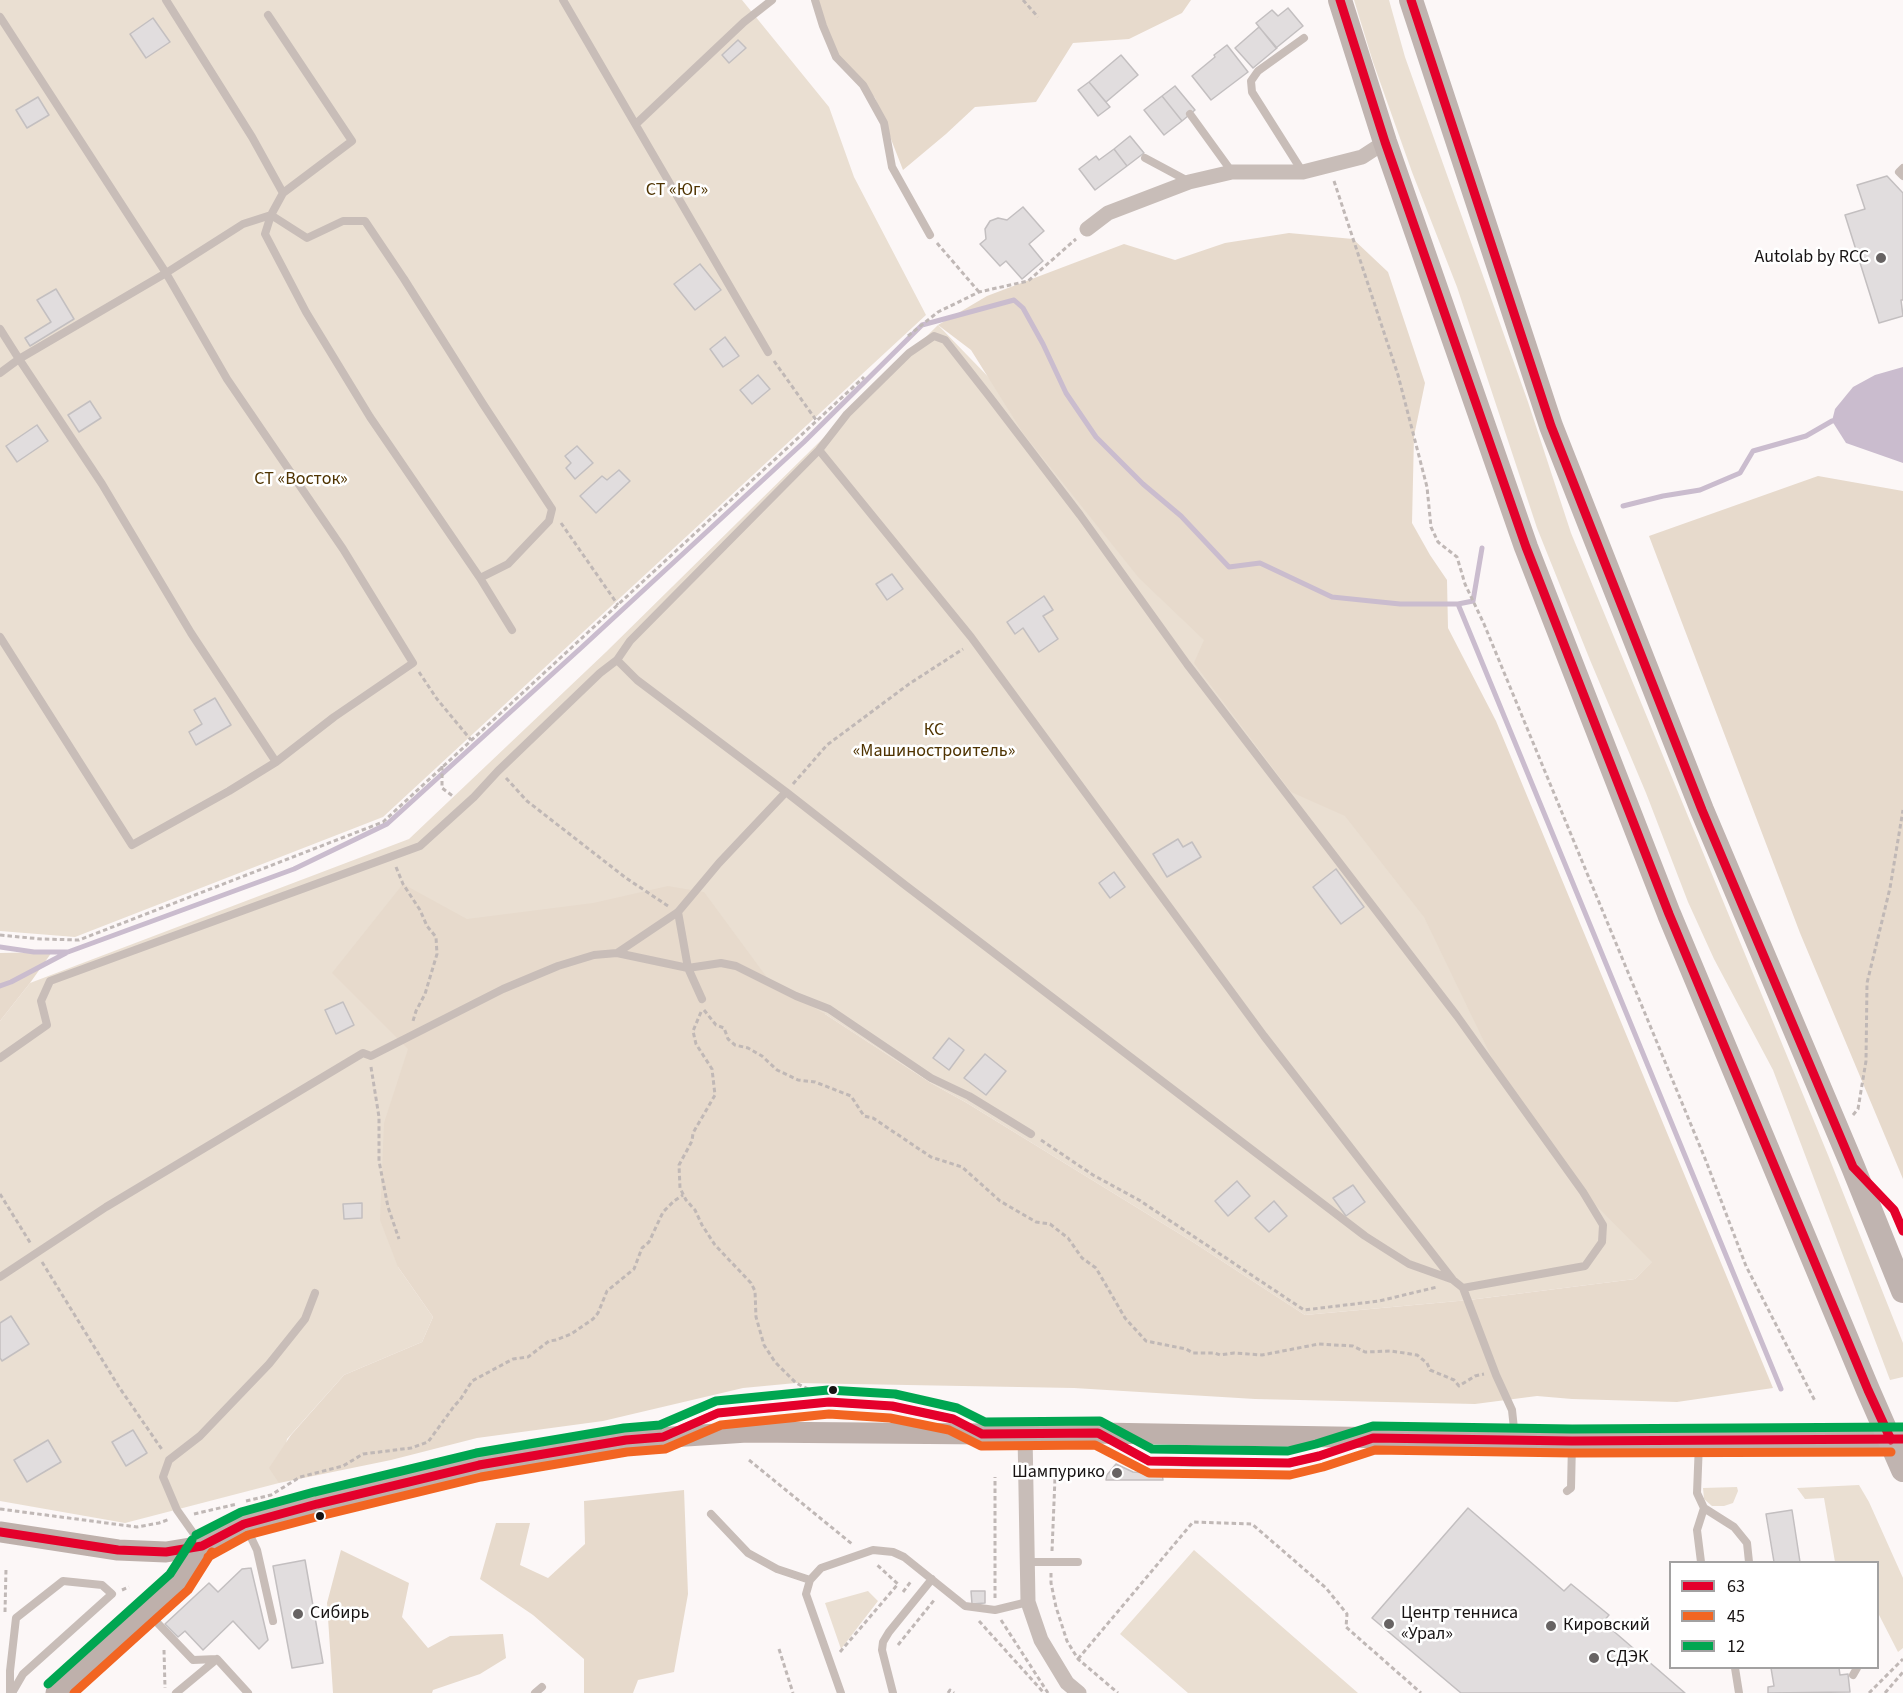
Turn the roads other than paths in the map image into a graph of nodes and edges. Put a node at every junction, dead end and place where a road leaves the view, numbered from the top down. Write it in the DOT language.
graph roads {
  1 [pos="166,0"];
  2 [pos="563,0"];
  3 [pos="772,0"];
  4 [pos="815,0"];
  5 [pos="1340,0"];
  6 [pos="1411,0"];
  7 [pos="268,15"];
  8 [pos="0,17"];
  9 [pos="1304,38"];
  10 [pos="1190,114"];
  11 [pos="636,124"];
  12 [pos="1385,142"];
  13 [pos="1145,158"];
  14 [pos="1903,168"];
  15 [pos="1232,172"];
  16 [pos="1303,172"];
  17 [pos="1903,176"];
  18 [pos="1189,182"];
  19 [pos="283,193"];
  20 [pos="271,215"];
  21 [pos="1087,229"];
  22 [pos="930,235"];
  23 [pos="166,273"];
  24 [pos="0,329"];
  25 [pos="768,352"];
  26 [pos="20,359"];
  27 [pos="0,373"];
  28 [pos="819,450"];
  29 [pos="480,578"];
  30 [pos="512,630"];
  31 [pos="0,637"];
  32 [pos="617,660"];
  33 [pos="276,762"];
  34 [pos="786,792"];
  35 [pos="678,912"];
  36 [pos="617,953"];
  37 [pos="688,968"];
  38 [pos="702,999"];
  39 [pos="0,1058"];
  40 [pos="1031,1134"];
  41 [pos="1853,1167"];
  42 [pos="1903,1231"];
  43 [pos="0,1277"];
  44 [pos="1453,1280"];
  45 [pos="1463,1288"];
  46 [pos="1903,1291"];
  47 [pos="315,1293"];
  48 [pos="982,1434"];
  49 [pos="1025,1434"];
  50 [pos="663,1437"];
  51 [pos="1515,1439"];
  52 [pos="1897,1440"];
  53 [pos="1572,1441"];
  54 [pos="1699,1441"];
  55 [pos="1903,1470"];
  56 [pos="1567,1491"];
  57 [pos="1704,1508"];
  58 [pos="711,1514"];
  59 [pos="244,1524"];
  60 [pos="0,1532"];
  61 [pos="202,1546"];
  62 [pos="1701,1561"];
  63 [pos="1749,1561"];
  64 [pos="1026,1562"];
  65 [pos="1078,1562"];
  66 [pos="932,1579"];
  67 [pos="810,1580"];
  68 [pos="1028,1602"];
  69 [pos="146,1611"];
  70 [pos="273,1621"];
  71 [pos="217,1659"];
  72 [pos="1735,1669"];
  73 [pos="542,1687"];
  74 [pos="11,1693"];
  75 [pos="56,1693"];
  76 [pos="176,1693"];
  77 [pos="248,1693"];
  78 [pos="535,1693"];
  79 [pos="841,1693"];
  80 [pos="893,1693"];
  81 [pos="1079,1693"];
  82 [pos="1739,1693"];
  1 -- 19 [label="lane"];
  2 -- 11 [label="lane"];
  3 -- 11 [label="lane"];
  4 -- 22 [label="lane"];
  5 -- 12 [label="main road"];
  6 -- 41 [label="main road"];
  7 -- 19 [label="lane"];
  8 -- 23 [label="lane"];
  9 -- 16 [label="lane"];
  10 -- 15 [label="lane"];
  11 -- 25 [label="lane"];
  12 -- 16 [label="street"];
  12 -- 52 [label="main road"];
  13 -- 18 [label="lane"];
  14 -- 17 [label="lane"];
  15 -- 16 [label="street"];
  15 -- 18 [label="street"];
  18 -- 21 [label="street"];
  19 -- 20 [label="lane"];
  20 -- 23 [label="lane"];
  20 -- 29 [label="lane"];
  20 -- 29 [label="lane"];
  23 -- 26 [label="lane"];
  23 -- 33 [label="lane"];
  24 -- 26 [label="lane"];
  26 -- 27 [label="lane"];
  26 -- 33 [label="lane"];
  28 -- 32 [label="lane"];
  28 -- 44 [label="lane"];
  28 -- 45 [label="lane"];
  29 -- 30 [label="lane"];
  31 -- 33 [label="lane"];
  32 -- 34 [label="lane"];
  32 -- 39 [label="lane"];
  34 -- 35 [label="lane"];
  34 -- 44 [label="lane"];
  35 -- 36 [label="lane"];
  35 -- 37 [label="lane"];
  36 -- 37 [label="lane"];
  36 -- 43 [label="lane"];
  37 -- 38 [label="lane"];
  37 -- 40 [label="lane"];
  41 -- 42 [label="lane"];
  41 -- 46 [label="main road"];
  44 -- 45 [label="lane"];
  45 -- 51 [label="lane"];
  47 -- 61 [label="lane"];
  48 -- 49 [label="main road"];
  48 -- 50 [label="main road"];
  48 -- 50 [label="lane"];
  49 -- 51 [label="main road"];
  49 -- 64 [label="street"];
  50 -- 59 [label="main road"];
  51 -- 53 [label="main road"];
  52 -- 54 [label="main road"];
  52 -- 55 [label="main road"];
  53 -- 54 [label="main road"];
  53 -- 56 [label="lane"];
  54 -- 57 [label="lane"];
  57 -- 62 [label="lane"];
  57 -- 63 [label="lane"];
  58 -- 67 [label="lane"];
  59 -- 61 [label="main road"];
  59 -- 70 [label="lane"];
  60 -- 61 [label="main road"];
  61 -- 69 [label="main road"];
  64 -- 65 [label="lane"];
  64 -- 68 [label="street"];
  66 -- 67 [label="lane"];
  66 -- 68 [label="lane"];
  66 -- 80 [label="lane"];
  67 -- 79 [label="lane"];
  68 -- 81 [label="street"];
  69 -- 71 [label="lane"];
  69 -- 75 [label="main road"];
  71 -- 76 [label="lane"];
  71 -- 77 [label="lane"];
  72 -- 82 [label="lane"];
  73 -- 78 [label="lane"];
  74 -- 74 [label="lane"];
}
